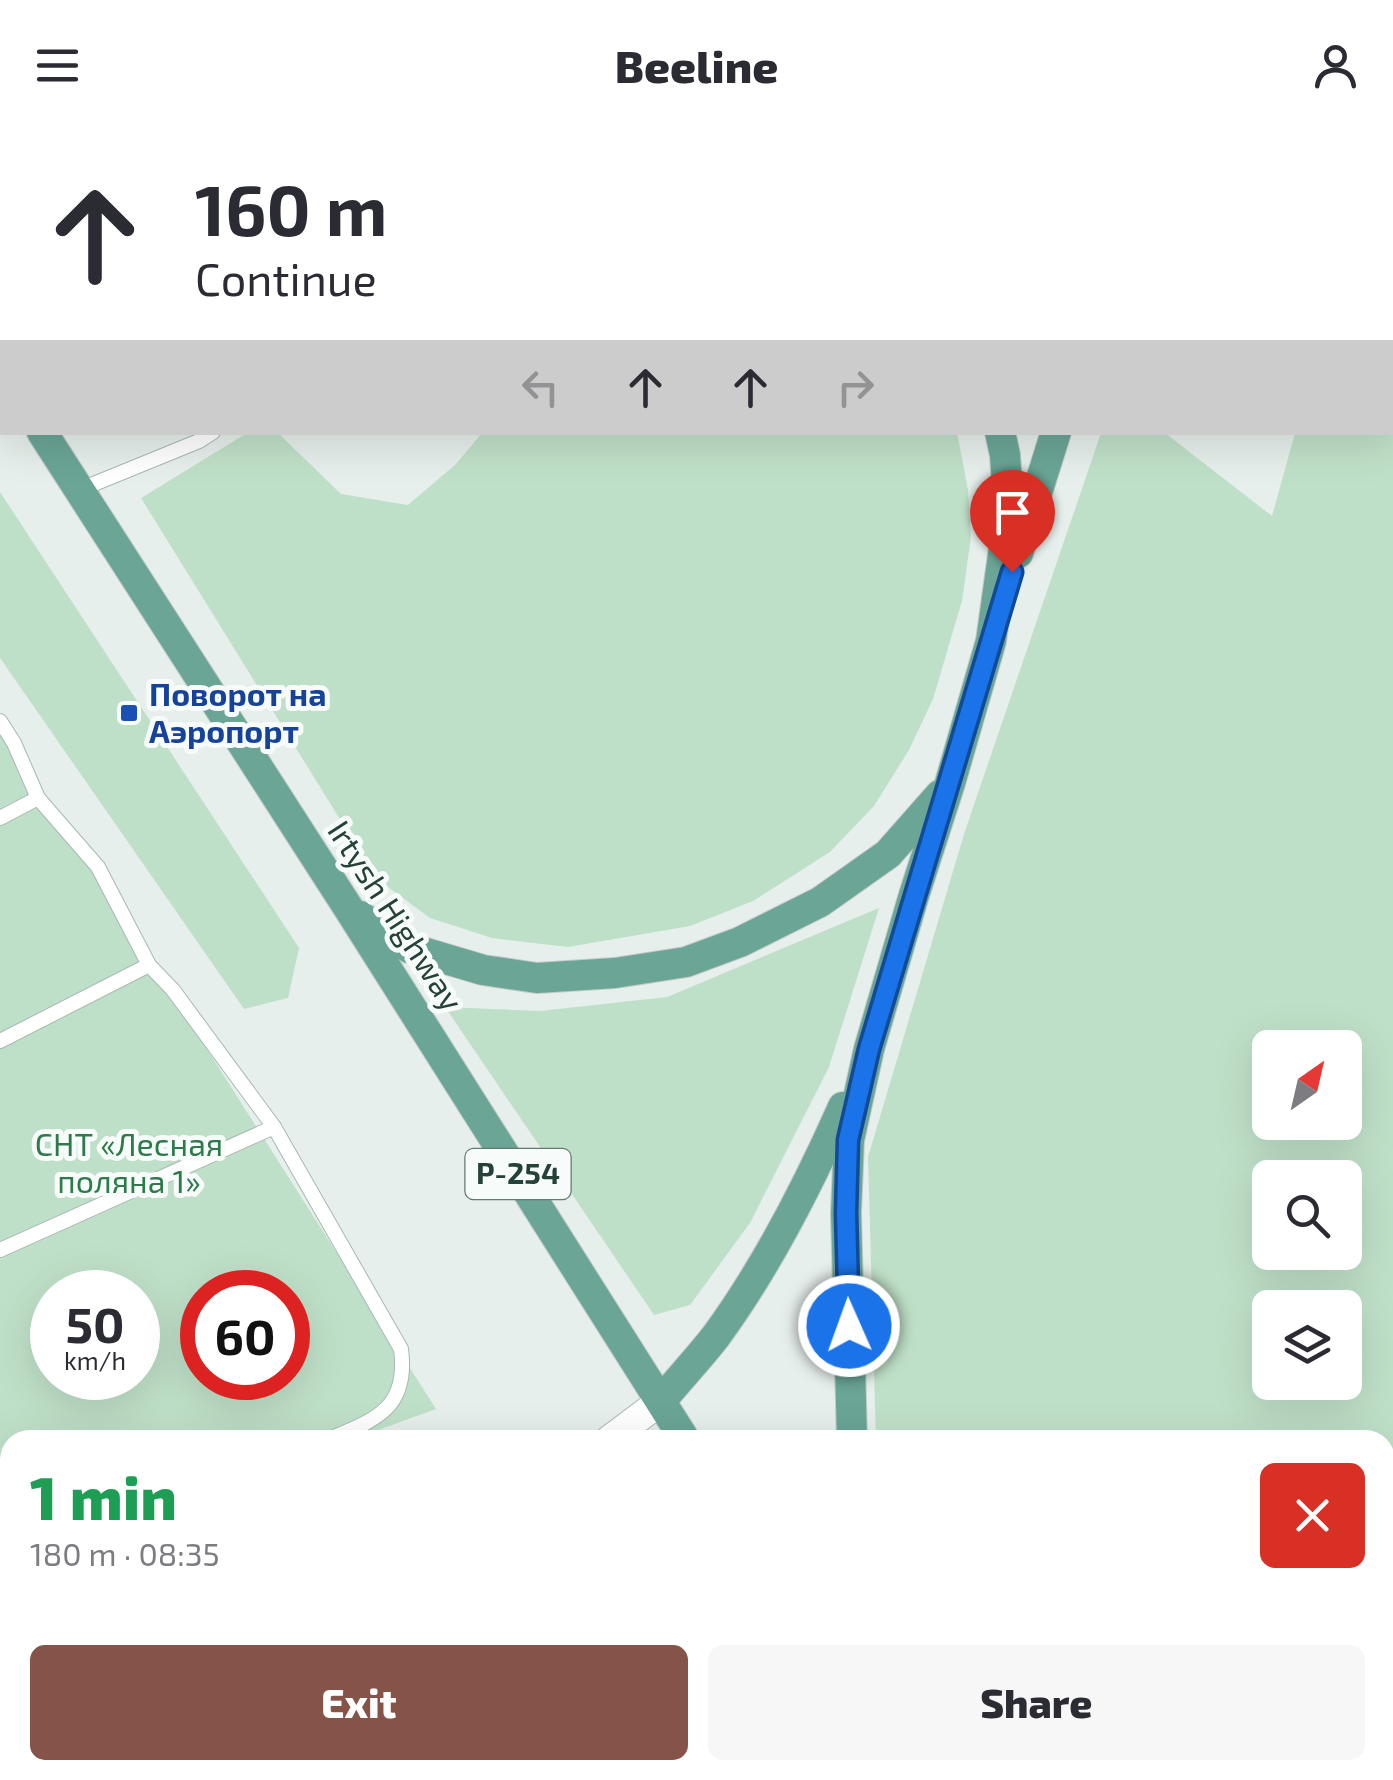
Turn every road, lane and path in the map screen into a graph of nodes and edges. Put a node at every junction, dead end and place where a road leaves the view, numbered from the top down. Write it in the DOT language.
graph roads {
  1 [pos="44,435"];
  2 [pos="208,435"];
  3 [pos="1001,435"];
  4 [pos="1055,435"];
  5 [pos="79,490"];
  6 [pos="990,642"];
  7 [pos="0,721"];
  8 [pos="950,782"];
  9 [pos="38,798"];
  10 [pos="0,818"];
  11 [pos="349,909"];
  12 [pos="149,964"];
  13 [pos="0,1041"];
  14 [pos="869,1049"];
  15 [pos="274,1127"];
  16 [pos="0,1250"];
  17 [pos="661,1400"];
  18 [pos="352,1430"];
  19 [pos="622,1430"];
  20 [pos="678,1430"];
  21 [pos="852,1430"];
  1 -- 5 [label="main road, Irtysh Highway / Р-254"];
  2 -- 5 [label="lane"];
  3 -- 6 [label="main road"];
  4 -- 6 [label="main road"];
  5 -- 11 [label="main road, Irtysh Highway / Р-254"];
  6 -- 8 [label="main road"];
  7 -- 9 [label="lane"];
  8 -- 11 [label="main road"];
  8 -- 14 [label="main road"];
  9 -- 10 [label="lane"];
  9 -- 12 [label="lane"];
  11 -- 17 [label="main road, Irtysh Highway / Р-254"];
  12 -- 13 [label="lane"];
  12 -- 15 [label="lane"];
  14 -- 17 [label="main road"];
  14 -- 21 [label="main road"];
  15 -- 16 [label="lane"];
  15 -- 18 [label="lane"];
  17 -- 19 [label="street"];
  17 -- 20 [label="main road, Irtysh Highway / Р-254"];
}
